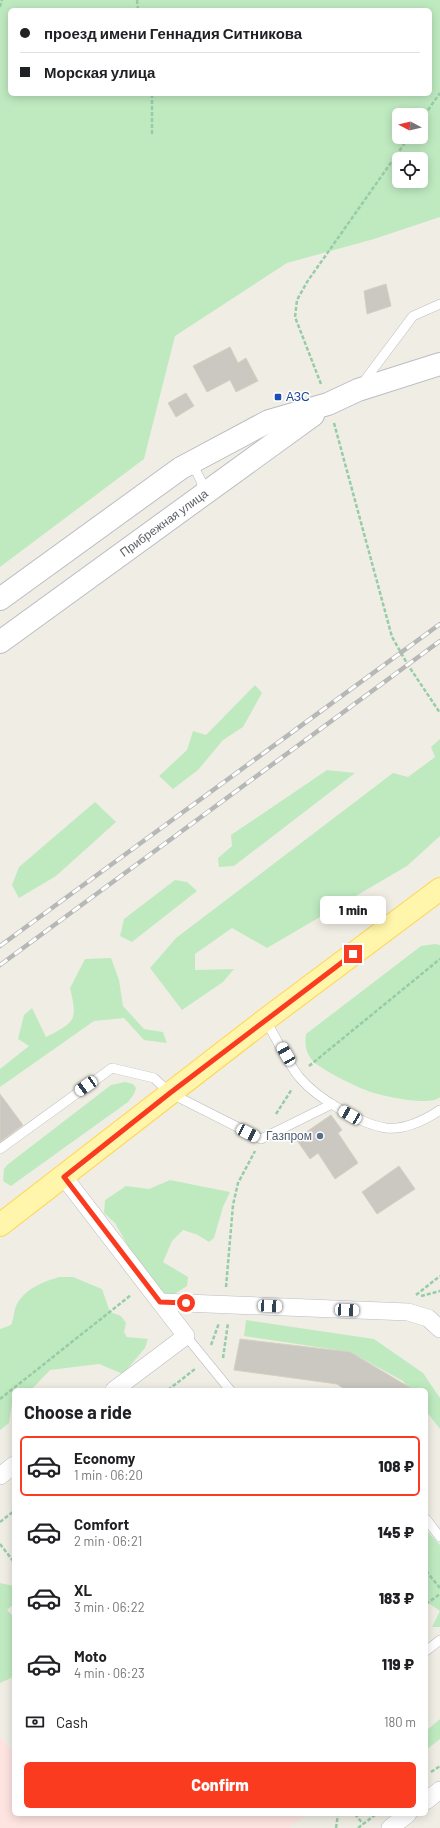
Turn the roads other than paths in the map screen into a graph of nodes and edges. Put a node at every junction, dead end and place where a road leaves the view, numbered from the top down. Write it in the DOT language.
graph roads {
  1 [pos="440,304"];
  2 [pos="440,364"];
  3 [pos="358,390"];
  4 [pos="328,404"];
  5 [pos="181,468"];
  6 [pos="199,498"];
  7 [pos="0,599"];
  8 [pos="0,642"];
  9 [pos="440,889"];
  10 [pos="266,1020"];
  11 [pos="170,1093"];
  12 [pos="332,1104"];
  13 [pos="440,1110"];
  14 [pos="0,1149"];
  15 [pos="64,1177"];
  16 [pos="3,1219"];
  17 [pos="160,1302"];
  18 [pos="440,1329"];
  19 [pos="186,1336"];
  20 [pos="117,1388"];
  21 [pos="228,1388"];
  22 [pos="12,1467"];
  23 [pos="0,1476"];
  24 [pos="428,1522"];
  25 [pos="440,1537"];
  26 [pos="440,1640"];
  27 [pos="428,1649"];
  28 [pos="440,1790"];
  29 [pos="428,1799"];
  30 [pos="405,1816"];
  31 [pos="390,1828"];
  1 -- 3 [label="lane"];
  2 -- 3 [label="main road, Прибрежная улица"];
  3 -- 4 [label="main road, Прибрежная улица"];
  4 -- 5 [label="main road, Прибрежная улица"];
  4 -- 6 [label="main road, Прибрежная улица"];
  5 -- 6 [label="lane"];
  5 -- 7 [label="main road, Прибрежная улица"];
  6 -- 8 [label="main road, Прибрежная улица"];
  9 -- 10 [label="main road"];
  10 -- 11 [label="main road"];
  10 -- 12 [label="lane"];
  11 -- 12 [label="lane"];
  11 -- 14 [label="lane"];
  11 -- 15 [label="main road"];
  12 -- 13 [label="lane"];
  15 -- 16 [label="main road"];
  15 -- 17 [label="street"];
  17 -- 18 [label="street"];
  17 -- 19 [label="street"];
  19 -- 20 [label="street"];
  19 -- 21 [label="lane"];
  22 -- 23 [label="street"];
  24 -- 25 [label="lane"];
  26 -- 27 [label="lane"];
  28 -- 29 [label="street"];
  30 -- 31 [label="street"];
}
